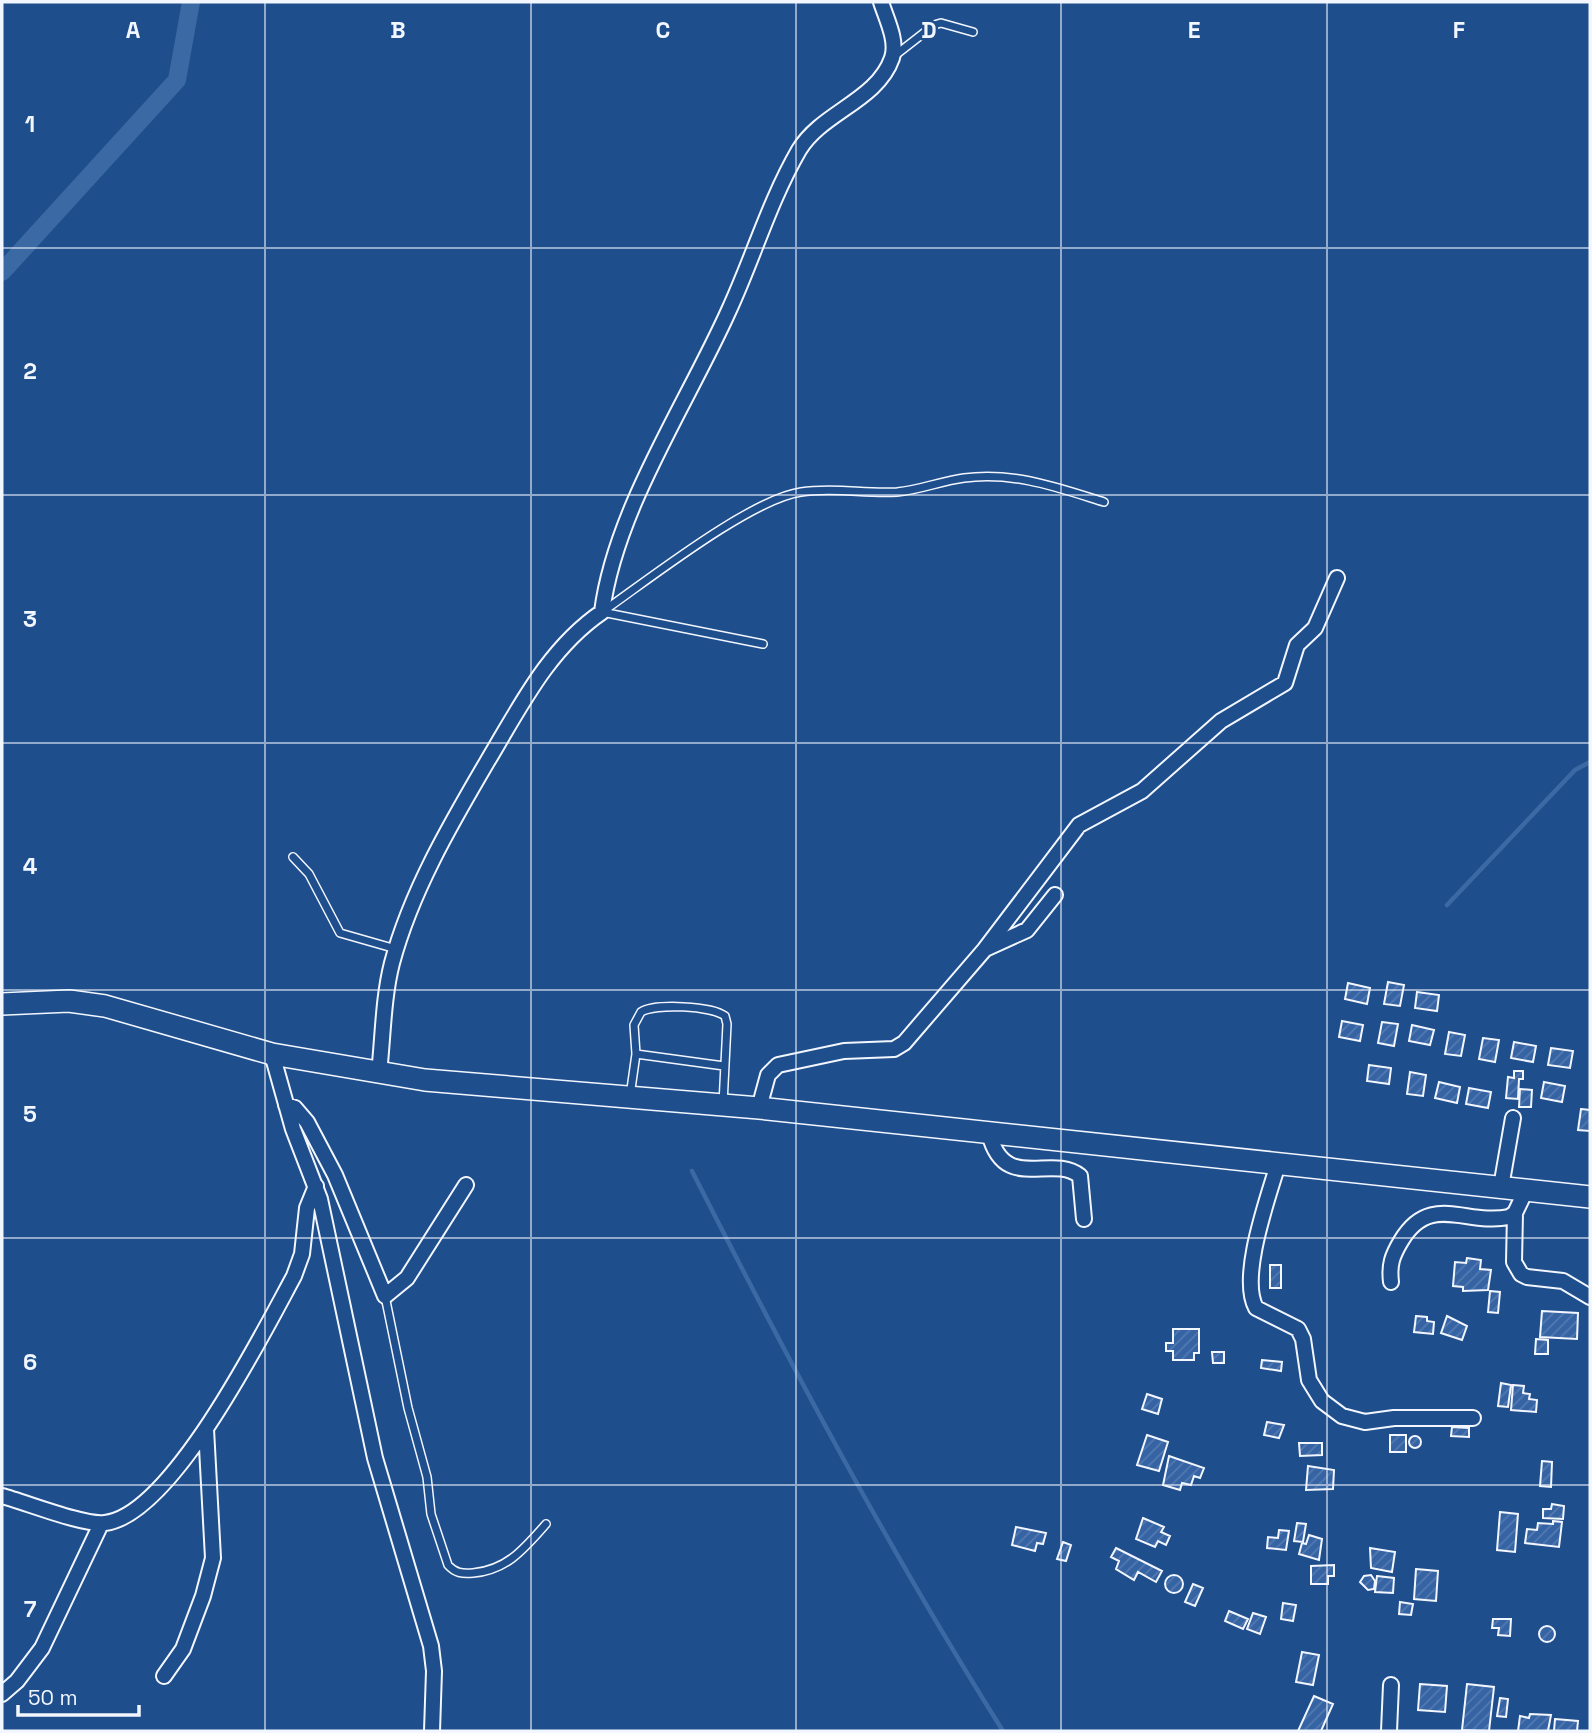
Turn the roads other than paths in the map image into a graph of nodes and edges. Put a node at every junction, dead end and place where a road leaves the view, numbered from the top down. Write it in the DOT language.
graph roads {
  1 [pos="881,2"];
  2 [pos="973,32"];
  3 [pos="892,57"];
  4 [pos="1104,502"];
  5 [pos="1337,578"];
  6 [pos="602,612"];
  7 [pos="763,644"];
  8 [pos="293,857"];
  9 [pos="1055,895"];
  10 [pos="396,949"];
  11 [pos="985,949"];
  12 [pos="2,1004"];
  13 [pos="272,1054"];
  14 [pos="636,1054"];
  15 [pos="724,1066"];
  16 [pos="379,1073"];
  17 [pos="629,1096"];
  18 [pos="286,1105"];
  19 [pos="723,1105"];
  20 [pos="759,1108"];
  21 [pos="1513,1118"];
  22 [pos="989,1133"];
  23 [pos="1278,1164"];
  24 [pos="466,1185"];
  25 [pos="316,1186"];
  26 [pos="1501,1187"];
  27 [pos="1526,1190"];
  28 [pos="1590,1197"];
  29 [pos="1516,1213"];
  30 [pos="1084,1219"];
  31 [pos="1391,1282"];
  32 [pos="385,1296"];
  33 [pos="1590,1297"];
  34 [pos="1473,1418"];
  35 [pos="206,1429"];
  36 [pos="2,1496"];
  37 [pos="101,1524"];
  38 [pos="546,1524"];
  39 [pos="164,1676"];
  40 [pos="1391,1685"];
  41 [pos="2,1694"];
  42 [pos="432,1731"];
  43 [pos="1389,1731"];
  1 -- 3 [label="street"];
  2 -- 3 [label="lane"];
  3 -- 6 [label="street"];
  4 -- 6 [label="lane"];
  5 -- 11 [label="street"];
  6 -- 7 [label="lane"];
  6 -- 10 [label="street"];
  8 -- 10 [label="lane"];
  9 -- 11 [label="street"];
  10 -- 16 [label="street"];
  11 -- 20 [label="street"];
  12 -- 13 [label="street"];
  13 -- 16 [label="street"];
  13 -- 18 [label="street"];
  14 -- 15 [label="lane"];
  14 -- 15 [label="lane"];
  14 -- 17 [label="lane"];
  15 -- 19 [label="lane"];
  16 -- 17 [label="street"];
  17 -- 19 [label="street"];
  18 -- 25 [label="street"];
  18 -- 32 [label="street"];
  19 -- 20 [label="street"];
  20 -- 22 [label="street"];
  21 -- 26 [label="street"];
  22 -- 23 [label="street"];
  22 -- 30 [label="street"];
  23 -- 26 [label="street"];
  23 -- 34 [label="street"];
  24 -- 32 [label="street"];
  25 -- 35 [label="street"];
  25 -- 42 [label="street"];
  26 -- 27 [label="street"];
  27 -- 28 [label="street"];
  27 -- 29 [label="street"];
  29 -- 31 [label="street"];
  29 -- 33 [label="street"];
  32 -- 38 [label="lane"];
  35 -- 37 [label="street"];
  35 -- 39 [label="street"];
  36 -- 37 [label="street"];
  37 -- 41 [label="street"];
  40 -- 43 [label="street"];
}
